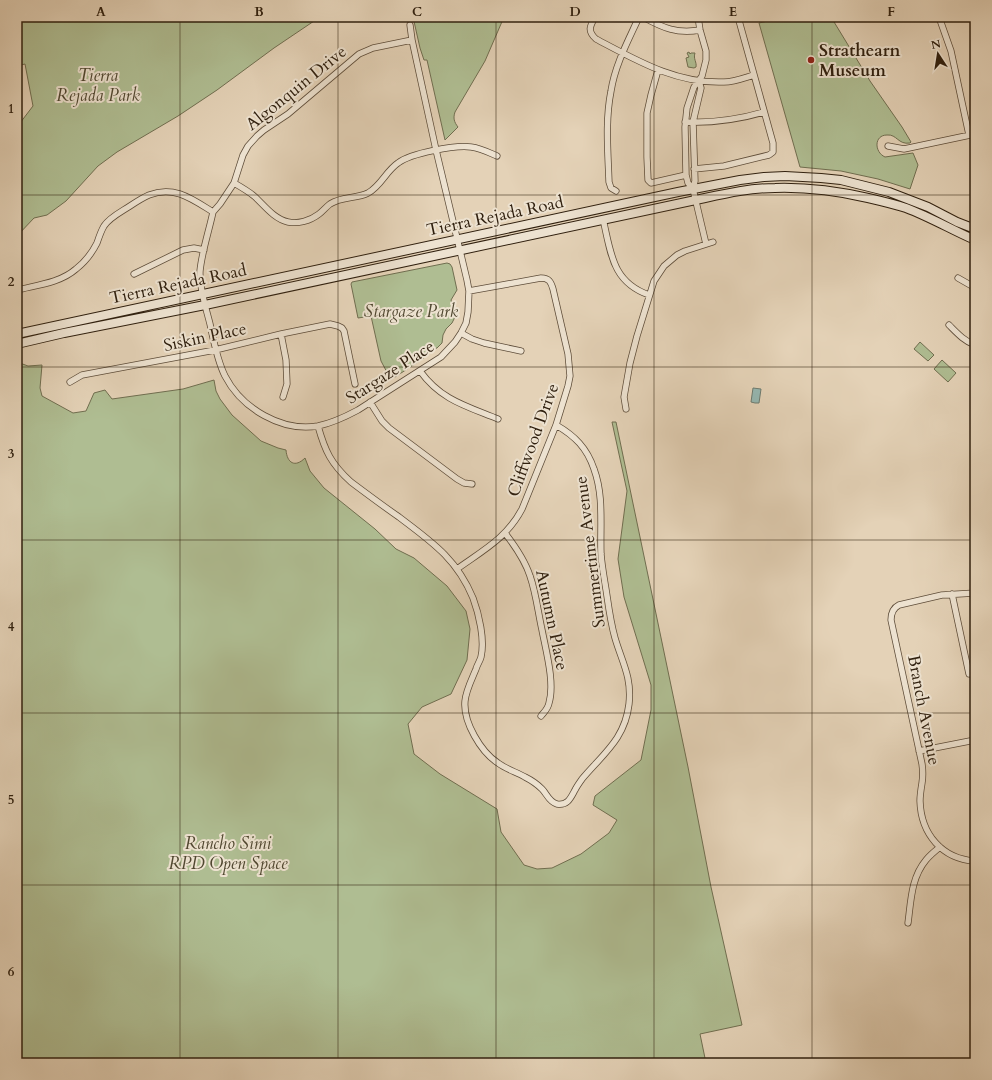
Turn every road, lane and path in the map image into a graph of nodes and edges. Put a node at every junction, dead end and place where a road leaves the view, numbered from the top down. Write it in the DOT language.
graph roads {
  1 [pos="595,17"];
  2 [pos="639,17"];
  3 [pos="643,17"];
  4 [pos="698,17"];
  5 [pos="738,17"];
  6 [pos="939,17"];
  7 [pos="410,25"];
  8 [pos="700,30"];
  9 [pos="412,40"];
  10 [pos="623,53"];
  11 [pos="658,70"];
  12 [pos="754,75"];
  13 [pos="699,81"];
  14 [pos="764,112"];
  15 [pos="685,122"];
  16 [pos="693,122"];
  17 [pos="975,134"];
  18 [pos="969,135"];
  19 [pos="888,146"];
  20 [pos="436,150"];
  21 [pos="496,156"];
  22 [pos="694,169"];
  23 [pos="686,175"];
  24 [pos="234,183"];
  25 [pos="693,189"];
  26 [pos="616,191"];
  27 [pos="696,200"];
  28 [pos="213,212"];
  29 [pos="603,219"];
  30 [pos="975,229"];
  31 [pos="457,240"];
  32 [pos="975,240"];
  33 [pos="713,242"];
  34 [pos="706,244"];
  35 [pos="204,250"];
  36 [pos="460,250"];
  37 [pos="134,274"];
  38 [pos="958,278"];
  39 [pos="975,289"];
  40 [pos="17,290"];
  41 [pos="469,291"];
  42 [pos="203,294"];
  43 [pos="649,295"];
  44 [pos="205,305"];
  45 [pos="949,325"];
  46 [pos="461,333"];
  47 [pos="17,334"];
  48 [pos="281,334"];
  49 [pos="17,344"];
  50 [pos="975,345"];
  51 [pos="215,350"];
  52 [pos="521,351"];
  53 [pos="420,370"];
  54 [pos="70,382"];
  55 [pos="355,384"];
  56 [pos="283,397"];
  57 [pos="370,402"];
  58 [pos="626,409"];
  59 [pos="498,419"];
  60 [pos="556,425"];
  61 [pos="318,426"];
  62 [pos="472,484"];
  63 [pos="505,533"];
  64 [pos="457,569"];
  65 [pos="975,593"];
  66 [pos="952,594"];
  67 [pos="969,674"];
  68 [pos="541,716"];
  69 [pos="975,740"];
  70 [pos="919,751"];
  71 [pos="940,847"];
  72 [pos="975,861"];
  73 [pos="908,923"];
  1 -- 10 [label="street"];
  2 -- 10 [label="street"];
  3 -- 8 [label="street"];
  4 -- 8 [label="street"];
  5 -- 12 [label="street"];
  6 -- 18 [label="street"];
  7 -- 9 [label="street, Stargaze Place"];
  8 -- 13 [label="street"];
  9 -- 20 [label="street, Stargaze Place"];
  9 -- 24 [label="street, Algonquin Drive"];
  10 -- 11 [label="street"];
  10 -- 26 [label="street"];
  11 -- 13 [label="street"];
  11 -- 23 [label="street"];
  12 -- 13 [label="street"];
  12 -- 14 [label="street"];
  13 -- 15 [label="street"];
  13 -- 16 [label="street"];
  14 -- 16 [label="street"];
  14 -- 22 [label="street"];
  15 -- 16 [label="street"];
  15 -- 23 [label="street"];
  16 -- 22 [label="street"];
  17 -- 18 [label="street"];
  18 -- 19 [label="street"];
  20 -- 21 [label="street"];
  20 -- 24 [label="street"];
  20 -- 31 [label="street, Stargaze Place"];
  22 -- 25 [label="street"];
  23 -- 25 [label="street"];
  24 -- 28 [label="street, Algonquin Drive"];
  25 -- 27 [label="street"];
  25 -- 30 [label="main road, Tierra Rejada Road"];
  25 -- 31 [label="main road, Tierra Rejada Road"];
  27 -- 29 [label="main road, Tierra Rejada Road"];
  27 -- 32 [label="main road, Tierra Rejada Road"];
  27 -- 34 [label="street"];
  28 -- 35 [label="street, Stargaze Place"];
  28 -- 40 [label="street"];
  29 -- 36 [label="main road, Tierra Rejada Road"];
  29 -- 43 [label="street"];
  31 -- 36 [label="street, Stargaze Place"];
  31 -- 42 [label="main road, Tierra Rejada Road"];
  33 -- 34 [label="street"];
  34 -- 43 [label="street"];
  35 -- 37 [label="street"];
  35 -- 42 [label="street, Stargaze Place"];
  36 -- 41 [label="street, Stargaze Place"];
  36 -- 44 [label="main road, Tierra Rejada Road"];
  38 -- 39 [label="street"];
  41 -- 46 [label="street, Stargaze Place"];
  41 -- 60 [label="street, Cliffwood Drive"];
  42 -- 44 [label="street, Stargaze Place"];
  42 -- 47 [label="main road, Tierra Rejada Road"];
  43 -- 58 [label="street"];
  44 -- 49 [label="main road, Tierra Rejada Road"];
  44 -- 51 [label="street, Stargaze Place"];
  45 -- 50 [label="street"];
  46 -- 52 [label="street"];
  46 -- 53 [label="street, Stargaze Place"];
  48 -- 51 [label="street, Siskin Place"];
  48 -- 55 [label="street, Siskin Place"];
  48 -- 56 [label="street"];
  51 -- 54 [label="street, Siskin Place"];
  51 -- 61 [label="street, Stargaze Place"];
  53 -- 57 [label="street, Stargaze Place"];
  53 -- 59 [label="street"];
  57 -- 61 [label="street, Stargaze Place"];
  57 -- 62 [label="street"];
  60 -- 63 [label="street, Cliffwood Drive"];
  60 -- 64 [label="street, Summertime Avenue"];
  61 -- 64 [label="street"];
  63 -- 64 [label="street, Cliffwood Drive"];
  63 -- 68 [label="street, Autumn Place"];
  65 -- 66 [label="street"];
  66 -- 67 [label="street"];
  66 -- 70 [label="street, Branch Avenue"];
  69 -- 70 [label="street"];
  70 -- 71 [label="street, Branch Avenue"];
  71 -- 72 [label="street, Branch Avenue"];
  71 -- 73 [label="street"];
}
